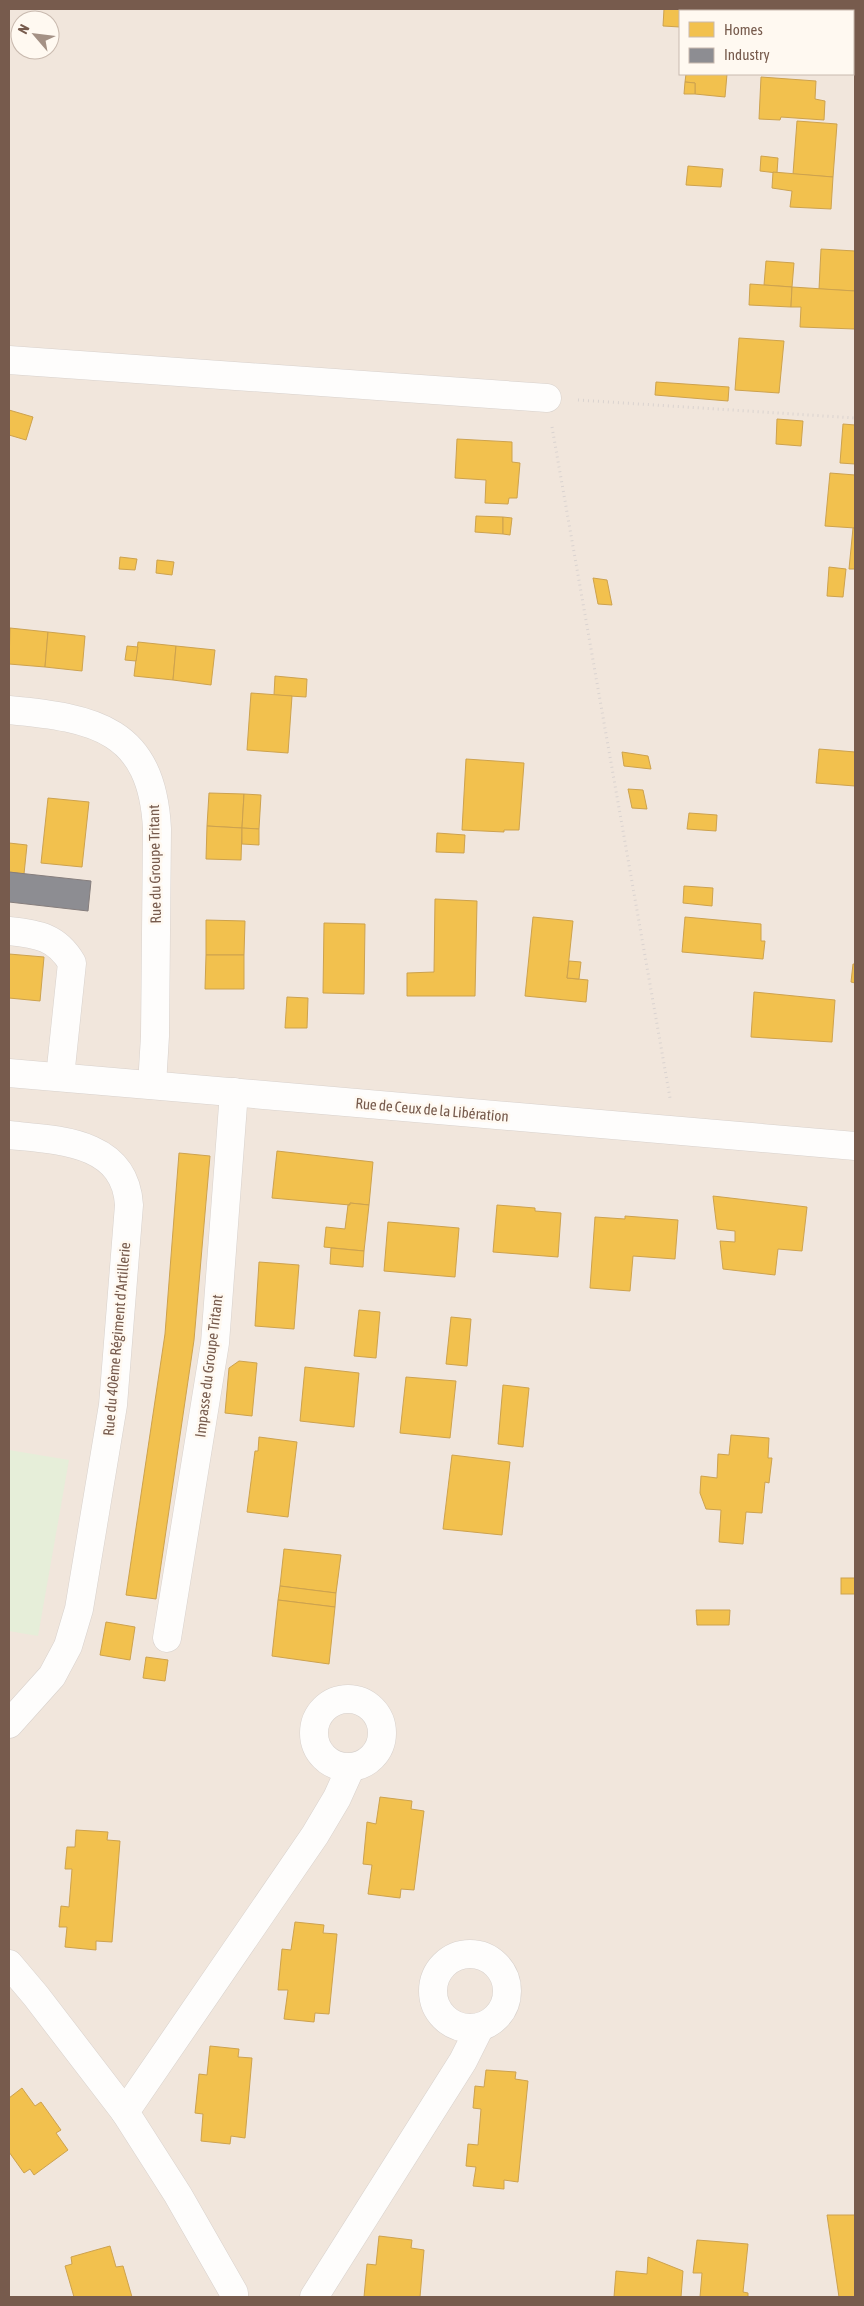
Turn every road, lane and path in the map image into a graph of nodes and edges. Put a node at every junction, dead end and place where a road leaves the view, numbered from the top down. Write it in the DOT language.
graph roads {
  1 [pos="9,360"];
  2 [pos="547,398"];
  3 [pos="855,418"];
  4 [pos="9,710"];
  5 [pos="9,931"];
  6 [pos="9,1073"];
  7 [pos="60,1078"];
  8 [pos="152,1085"];
  9 [pos="234,1092"];
  10 [pos="676,1131"];
  11 [pos="9,1135"];
  12 [pos="855,1146"];
  13 [pos="167,1638"];
  14 [pos="9,1724"];
  15 [pos="351,1767"];
  16 [pos="9,1964"];
  17 [pos="480,2027"];
  18 [pos="125,2112"];
  19 [pos="234,2297"];
  20 [pos="314,2297"];
  1 -- 2 [label="street"];
  2 -- 3 [label="path"];
  2 -- 10 [label="path"];
  4 -- 8 [label="street, Rue du Groupe Tritant"];
  5 -- 7 [label="street"];
  6 -- 7 [label="street, Rue de Ceux de la Libération"];
  7 -- 8 [label="street, Rue de Ceux de la Libération"];
  8 -- 9 [label="street, Rue de Ceux de la Libération"];
  9 -- 10 [label="street, Rue de Ceux de la Libération"];
  9 -- 13 [label="street, Impasse du Groupe Tritant"];
  10 -- 12 [label="street, Rue de Ceux de la Libération"];
  11 -- 14 [label="street, Rue du 40ème Régiment d'Artillerie"];
  15 -- 18 [label="street"];
  16 -- 18 [label="street"];
  17 -- 20 [label="street"];
  18 -- 19 [label="street"];
}
